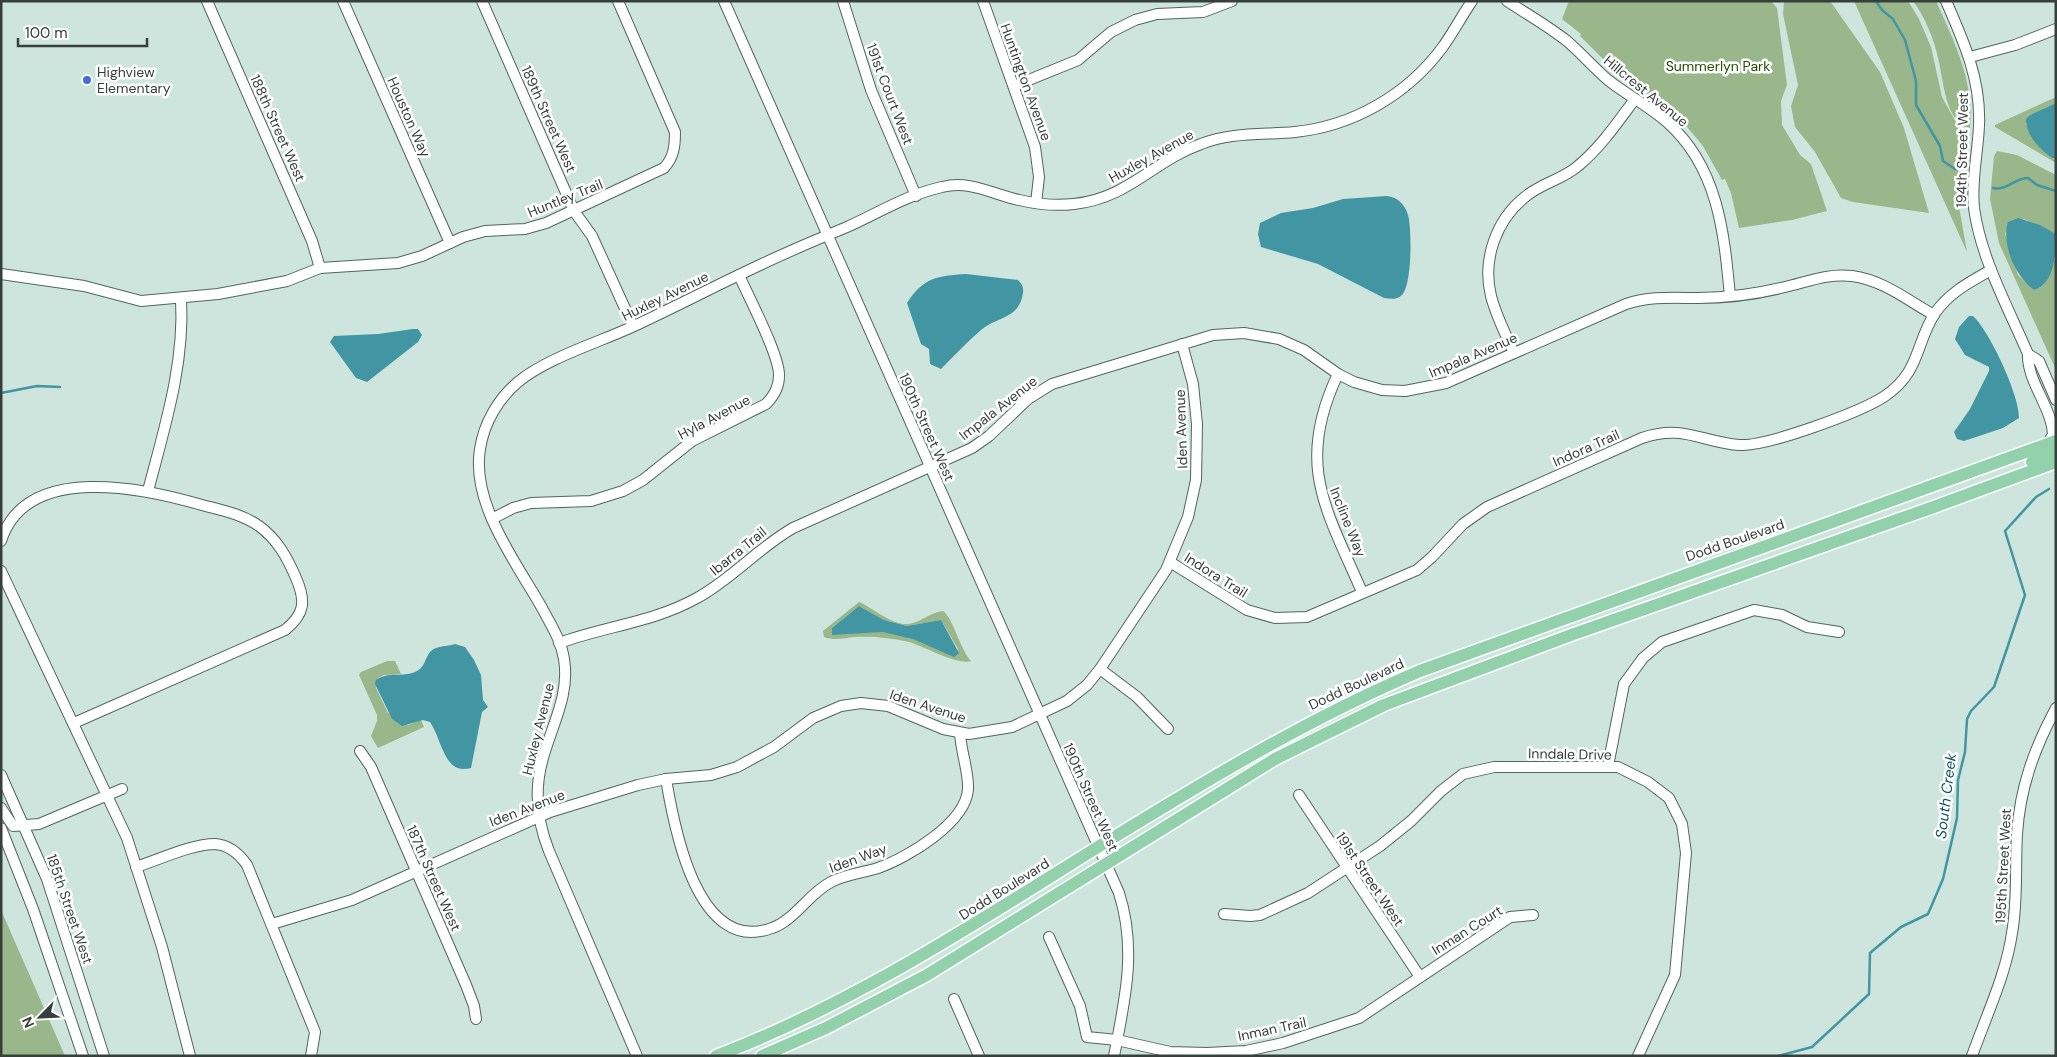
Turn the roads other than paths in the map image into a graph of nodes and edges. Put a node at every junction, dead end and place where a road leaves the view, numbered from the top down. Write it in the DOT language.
graph roads {
  1 [pos="207,1"];
  2 [pos="343,1"];
  3 [pos="482,1"];
  4 [pos="618,1"];
  5 [pos="724,1"];
  6 [pos="843,1"];
  7 [pos="983,1"];
  8 [pos="1232,1"];
  9 [pos="1472,1"];
  10 [pos="1507,1"];
  11 [pos="1946,1"];
  12 [pos="2056,29"];
  13 [pos="1970,57"];
  14 [pos="1014,86"];
  15 [pos="1635,99"];
  16 [pos="916,196"];
  17 [pos="1036,203"];
  18 [pos="574,211"];
  19 [pos="827,235"];
  20 [pos="450,243"];
  21 [pos="320,268"];
  22 [pos="1992,270"];
  23 [pos="1,274"];
  24 [pos="739,275"];
  25 [pos="1730,296"];
  26 [pos="181,299"];
  27 [pos="1934,315"];
  28 [pos="633,326"];
  29 [pos="1182,344"];
  30 [pos="1514,353"];
  31 [pos="2028,354"];
  32 [pos="1338,374"];
  33 [pos="2056,400"];
  34 [pos="2053,445"];
  35 [pos="2056,462"];
  36 [pos="929,467"];
  37 [pos="148,491"];
  38 [pos="1931,508"];
  39 [pos="492,519"];
  40 [pos="1,540"];
  41 [pos="1170,562"];
  42 [pos="1,571"];
  43 [pos="1362,592"];
  44 [pos="1839,632"];
  45 [pos="560,643"];
  46 [pos="1100,669"];
  47 [pos="2056,708"];
  48 [pos="1039,715"];
  49 [pos="74,723"];
  50 [pos="1168,729"];
  51 [pos="960,733"];
  52 [pos="360,751"];
  53 [pos="1608,766"];
  54 [pos="1,775"];
  55 [pos="666,780"];
  56 [pos="122,789"];
  57 [pos="108,795"];
  58 [pos="1299,795"];
  59 [pos="1,808"];
  60 [pos="539,816"];
  61 [pos="25,826"];
  62 [pos="1,828"];
  63 [pos="1097,848"];
  64 [pos="1106,864"];
  65 [pos="136,868"];
  66 [pos="1347,869"];
  67 [pos="416,870"];
  68 [pos="1224,914"];
  69 [pos="1533,915"];
  70 [pos="272,924"];
  71 [pos="1050,936"];
  72 [pos="1420,978"];
  73 [pos="954,999"];
  74 [pos="476,1019"];
  75 [pos="1117,1040"];
  76 [pos="83,1056"];
  77 [pos="104,1056"];
  78 [pos="190,1056"];
  79 [pos="311,1056"];
  80 [pos="637,1056"];
  81 [pos="716,1056"];
  82 [pos="762,1056"];
  83 [pos="979,1056"];
  84 [pos="1114,1056"];
  85 [pos="1638,1056"];
  86 [pos="1972,1056"];
  1 -- 21 [label="street, 188th Street West"];
  2 -- 20 [label="street, Houston Way"];
  3 -- 18 [label="street, 189th Street West"];
  4 -- 18 [label="street, Huntley Trail"];
  5 -- 19 [label="street, 190th Street West"];
  6 -- 16 [label="street, 191st Court West"];
  7 -- 14 [label="street, Huntington Avenue"];
  8 -- 14 [label="street"];
  9 -- 17 [label="street, Huxley Avenue"];
  10 -- 15 [label="street, Hillcrest Avenue"];
  11 -- 13 [label="street, 194th Street West"];
  12 -- 13 [label="street"];
  13 -- 22 [label="street, 194th Street West"];
  14 -- 17 [label="street, Huntington Avenue"];
  15 -- 25 [label="street, Hillcrest Avenue"];
  15 -- 30 [label="street"];
  16 -- 17 [label="street, Huxley Avenue"];
  16 -- 19 [label="street, Huxley Avenue"];
  18 -- 20 [label="street, Huntley Trail"];
  18 -- 28 [label="street, 189th Street West"];
  19 -- 24 [label="street, Huxley Avenue"];
  19 -- 36 [label="street, 190th Street West"];
  20 -- 21 [label="street, Huntley Trail"];
  21 -- 26 [label="street, Huntley Trail"];
  22 -- 27 [label="street, Indora Trail"];
  22 -- 31 [label="street, 194th Street West"];
  23 -- 26 [label="street, Huntley Trail"];
  24 -- 28 [label="street, Huxley Avenue"];
  24 -- 39 [label="street, Hyla Avenue"];
  25 -- 27 [label="street, Impala Avenue"];
  25 -- 30 [label="street, Impala Avenue"];
  26 -- 37 [label="street"];
  27 -- 43 [label="street, Indora Trail"];
  28 -- 39 [label="street, Huxley Avenue"];
  29 -- 32 [label="street, Impala Avenue"];
  29 -- 36 [label="street, Impala Avenue"];
  29 -- 41 [label="street, Iden Avenue"];
  30 -- 32 [label="street, Impala Avenue"];
  31 -- 33 [label="street, 194th Street West"];
  31 -- 34 [label="street, 194th Street West"];
  32 -- 43 [label="street, Incline Way"];
  34 -- 38 [label="main road"];
  34 -- 63 [label="main road, Dodd Boulevard"];
  35 -- 38 [label="main road"];
  36 -- 45 [label="street, Ibarra Trail"];
  36 -- 48 [label="street, 190th Street West"];
  37 -- 40 [label="street"];
  37 -- 49 [label="street"];
  38 -- 64 [label="main road"];
  39 -- 45 [label="street, Huxley Avenue"];
  41 -- 43 [label="street, Indora Trail"];
  41 -- 46 [label="street, Iden Avenue"];
  42 -- 49 [label="street"];
  44 -- 53 [label="street"];
  45 -- 60 [label="street, Huxley Avenue"];
  46 -- 48 [label="street, Iden Avenue"];
  46 -- 50 [label="street"];
  47 -- 86 [label="street, 195th Street West"];
  48 -- 51 [label="street, Iden Avenue"];
  48 -- 63 [label="street, 190th Street West"];
  49 -- 57 [label="street"];
  51 -- 55 [label="street, Iden Avenue"];
  51 -- 55 [label="street, Iden Way"];
  52 -- 67 [label="street, 187th Street West"];
  53 -- 66 [label="street, Inndale Drive"];
  53 -- 85 [label="street, Inndale Drive"];
  54 -- 61 [label="street, 185th Street West"];
  55 -- 60 [label="street, Iden Avenue"];
  56 -- 57 [label="street"];
  57 -- 61 [label="street"];
  57 -- 65 [label="street"];
  58 -- 66 [label="street, 191st Street West"];
  59 -- 61 [label="street"];
  60 -- 67 [label="street, Iden Avenue"];
  60 -- 80 [label="street, Huxley Avenue"];
  61 -- 77 [label="street, 185th Street West"];
  62 -- 76 [label="street"];
  63 -- 64 [label="street, 190th Street West"];
  63 -- 81 [label="main road, Dodd Boulevard"];
  64 -- 75 [label="street, 190th Street West"];
  64 -- 82 [label="main road"];
  65 -- 70 [label="street"];
  65 -- 78 [label="street"];
  66 -- 68 [label="street, Inndale Drive"];
  66 -- 72 [label="street, 191st Street West"];
  67 -- 70 [label="street, Iden Avenue"];
  67 -- 74 [label="street, 187th Street West"];
  69 -- 72 [label="street, Inman Court"];
  70 -- 79 [label="street"];
  71 -- 75 [label="street, Inman Trail"];
  72 -- 75 [label="street, Inman Trail"];
  73 -- 83 [label="street"];
  75 -- 84 [label="street, 190th Street West"];
}
